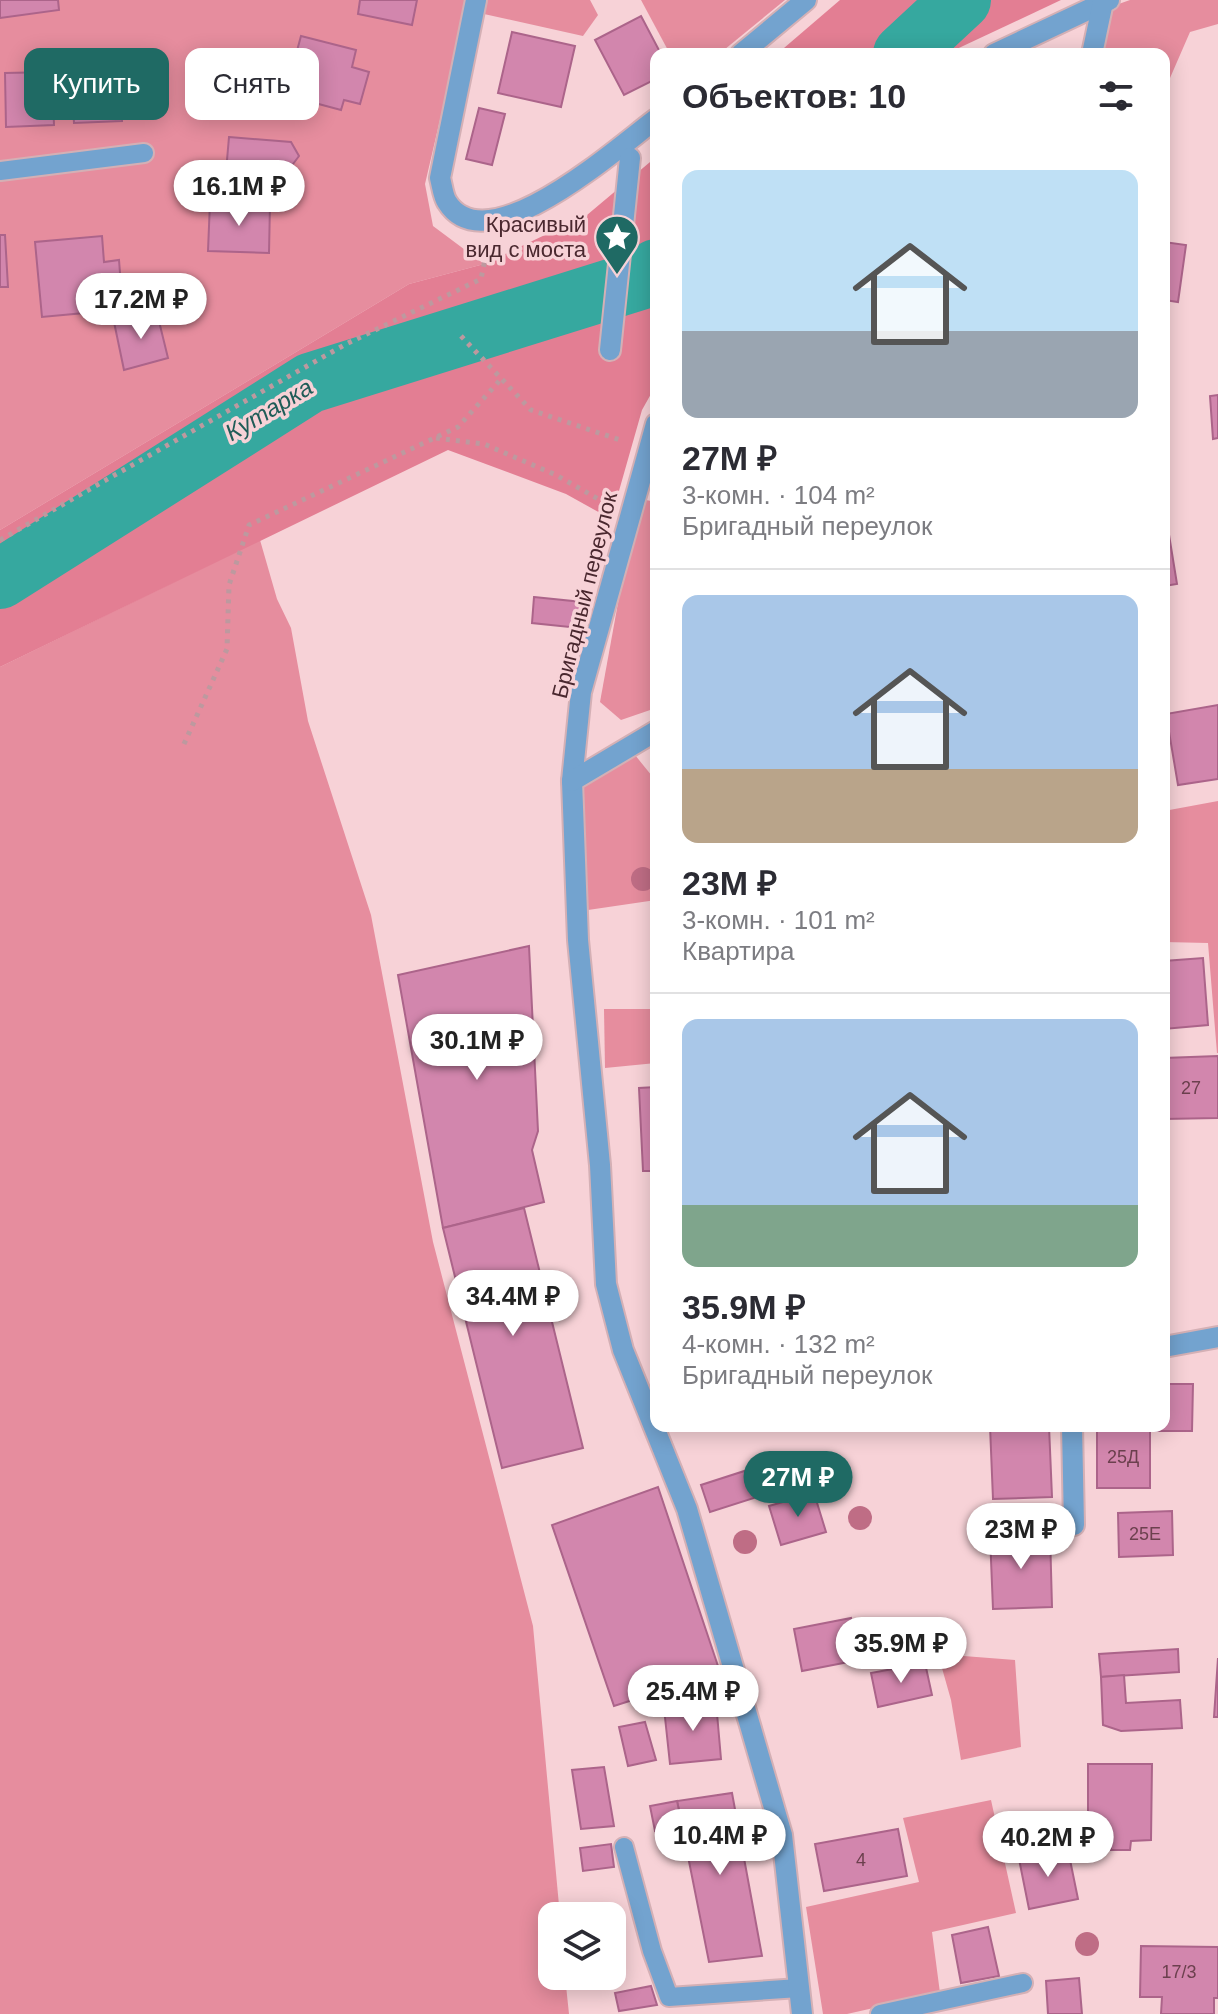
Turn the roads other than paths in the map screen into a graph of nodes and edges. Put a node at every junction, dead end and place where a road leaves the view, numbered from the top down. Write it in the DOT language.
graph roads {
  1 [pos="476,0"];
  2 [pos="806,0"];
  3 [pos="1106,1"];
  4 [pos="748,48"];
  5 [pos="1007,48"];
  6 [pos="1094,48"];
  7 [pos="650,123"];
  8 [pos="144,153"];
  9 [pos="630,158"];
  10 [pos="0,171"];
  11 [pos="610,350"];
  12 [pos="650,441"];
  13 [pos="650,735"];
  14 [pos="572,781"];
  15 [pos="1218,1337"];
  16 [pos="1170,1346"];
  17 [pos="650,1417"];
  18 [pos="656,1432"];
  19 [pos="1072,1432"];
  20 [pos="1074,1525"];
  21 [pos="624,1847"];
  22 [pos="1023,1983"];
  23 [pos="799,1988"];
  24 [pos="802,2014"];
  25 [pos="880,2014"];
  1 -- 7 [label="street"];
  2 -- 4 [label="street"];
  3 -- 5 [label="street"];
  3 -- 6 [label="street"];
  8 -- 10 [label="lane"];
  9 -- 11 [label="street"];
  12 -- 14 [label="street, Бригадный переулок"];
  13 -- 14 [label="street"];
  14 -- 17 [label="street, Бригадный переулок"];
  15 -- 16 [label="street"];
  18 -- 23 [label="street, Бригадный переулок"];
  19 -- 20 [label="street"];
  21 -- 23 [label="lane"];
  22 -- 25 [label="lane"];
  23 -- 24 [label="street, Бригадный переулок"];
}
